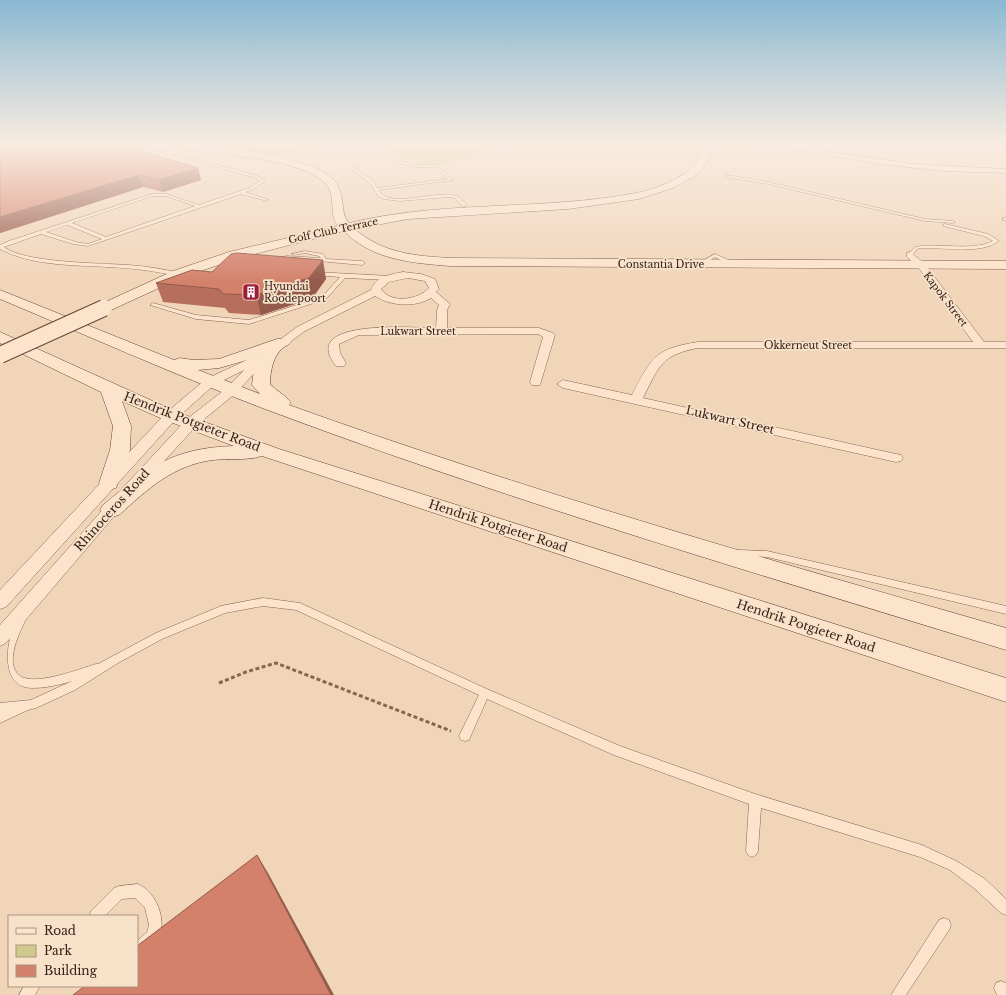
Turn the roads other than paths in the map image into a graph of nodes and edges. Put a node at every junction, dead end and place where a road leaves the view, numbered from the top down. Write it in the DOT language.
graph roads {
  1 [pos="248,189"];
  2 [pos="334,189"];
  3 [pos="376,189"];
  4 [pos="639,189"];
  5 [pos="659,189"];
  6 [pos="795,189"];
  7 [pos="240,192"];
  8 [pos="267,200"];
  9 [pos="464,205"];
  10 [pos="198,206"];
  11 [pos="478,211"];
  12 [pos="451,213"];
  13 [pos="341,218"];
  14 [pos="356,220"];
  15 [pos="925,220"];
  16 [pos="953,222"];
  17 [pos="67,223"];
  18 [pos="41,232"];
  19 [pos="107,239"];
  20 [pos="288,240"];
  21 [pos="372,247"];
  22 [pos="715,255"];
  23 [pos="910,255"];
  24 [pos="1006,256"];
  25 [pos="270,263"];
  26 [pos="362,263"];
  27 [pos="698,264"];
  28 [pos="734,265"];
  29 [pos="921,265"];
  30 [pos="1006,265"];
  31 [pos="162,271"];
  32 [pos="307,273"];
  33 [pos="178,274"];
  34 [pos="344,276"];
  35 [pos="364,278"];
  36 [pos="390,278"];
  37 [pos="378,288"];
  38 [pos="431,293"];
  39 [pos="0,294"];
  40 [pos="417,299"];
  41 [pos="389,300"];
  42 [pos="100,305"];
  43 [pos="153,305"];
  44 [pos="339,310"];
  45 [pos="442,310"];
  46 [pos="441,331"];
  47 [pos="0,337"];
  48 [pos="0,345"];
  49 [pos="981,345"];
  50 [pos="1006,345"];
  51 [pos="274,348"];
  52 [pos="0,356"];
  53 [pos="156,358"];
  54 [pos="340,363"];
  55 [pos="210,382"];
  56 [pos="536,382"];
  57 [pos="564,384"];
  58 [pos="109,390"];
  59 [pos="232,390"];
  60 [pos="636,400"];
  61 [pos="171,416"];
  62 [pos="303,416"];
  63 [pos="192,422"];
  64 [pos="272,452"];
  65 [pos="896,458"];
  66 [pos="109,483"];
  67 [pos="111,510"];
  68 [pos="714,552"];
  69 [pos="0,602"];
  70 [pos="24,609"];
  71 [pos="1006,610"];
  72 [pos="0,638"];
  73 [pos="1006,639"];
  74 [pos="114,660"];
  75 [pos="1006,690"];
  76 [pos="485,693"];
  77 [pos="32,705"];
  78 [pos="0,708"];
  79 [pos="0,718"];
  80 [pos="465,736"];
  81 [pos="755,800"];
  82 [pos="752,851"];
  83 [pos="1006,908"];
  84 [pos="97,915"];
  85 [pos="944,924"];
  86 [pos="138,949"];
  87 [pos="32,987"];
  88 [pos="26,995"];
  89 [pos="898,995"];
  1 -- 7 [label="lane"];
  2 -- 13 [label="street"];
  3 -- 9 [label="lane"];
  4 -- 9 [label="street, Golf Club Terrace"];
  5 -- 11 [label="street, Golf Club Terrace"];
  6 -- 15 [label="lane"];
  7 -- 8 [label="lane"];
  7 -- 10 [label="lane"];
  9 -- 11 [label="street"];
  9 -- 12 [label="street"];
  9 -- 14 [label="street, Golf Club Terrace"];
  10 -- 17 [label="lane"];
  10 -- 19 [label="lane"];
  11 -- 12 [label="street, Golf Club Terrace"];
  12 -- 14 [label="street, Golf Club Terrace"];
  13 -- 14 [label="street, Golf Club Terrace"];
  13 -- 14 [label="street, Constantia Drive"];
  13 -- 20 [label="street, Golf Club Terrace"];
  13 -- 21 [label="street, Constantia Drive"];
  13 -- 31 [label="street, Golf Club Terrace"];
  14 -- 22 [label="street, Constantia Drive"];
  15 -- 16 [label="lane"];
  15 -- 23 [label="lane"];
  17 -- 18 [label="lane"];
  17 -- 19 [label="lane"];
  18 -- 19 [label="lane"];
  18 -- 31 [label="lane"];
  20 -- 21 [label="street"];
  20 -- 33 [label="street, Golf Club Terrace"];
  21 -- 27 [label="street, Constantia Drive"];
  22 -- 23 [label="street, Constantia Drive"];
  22 -- 27 [label="lane"];
  22 -- 28 [label="lane"];
  23 -- 24 [label="street, Constantia Drive"];
  23 -- 29 [label="street, Kapok Street"];
  25 -- 26 [label="lane"];
  27 -- 28 [label="street, Constantia Drive"];
  28 -- 29 [label="street, Constantia Drive"];
  29 -- 30 [label="street, Constantia Drive"];
  29 -- 49 [label="street, Kapok Street"];
  31 -- 33 [label="lane"];
  31 -- 42 [label="street, Golf Club Terrace"];
  32 -- 34 [label="lane"];
  33 -- 42 [label="street, Golf Club Terrace"];
  34 -- 35 [label="lane"];
  34 -- 43 [label="lane"];
  35 -- 36 [label="lane"];
  35 -- 37 [label="lane"];
  36 -- 37 [label="street"];
  36 -- 38 [label="street"];
  37 -- 41 [label="street"];
  37 -- 44 [label="street"];
  38 -- 40 [label="street"];
  38 -- 45 [label="street"];
  39 -- 53 [label="street"];
  40 -- 41 [label="street"];
  40 -- 45 [label="street"];
  41 -- 44 [label="street"];
  42 -- 48 [label="street, Golf Club Terrace"];
  42 -- 52 [label="street, Golf Club Terrace, bridge"];
  44 -- 51 [label="street"];
  45 -- 46 [label="street"];
  46 -- 54 [label="street, Lukwart Street"];
  46 -- 56 [label="street, Lukwart Street"];
  47 -- 58 [label="street, Hendrik Potgieter Road"];
  49 -- 50 [label="street, Okkerneut Street"];
  49 -- 60 [label="street, Okkerneut Street"];
  51 -- 53 [label="street"];
  51 -- 55 [label="street, Rhinoceros Road"];
  51 -- 59 [label="street, Rhinoceros Road"];
  51 -- 62 [label="street"];
  53 -- 55 [label="street"];
  55 -- 59 [label="street"];
  55 -- 61 [label="street, Rhinoceros Road"];
  57 -- 60 [label="street, Lukwart Street"];
  58 -- 61 [label="street, Hendrik Potgieter Road"];
  58 -- 66 [label="street"];
  59 -- 62 [label="street"];
  59 -- 63 [label="street, Rhinoceros Road"];
  60 -- 65 [label="street, Lukwart Street"];
  61 -- 63 [label="street, Hendrik Potgieter Road"];
  61 -- 66 [label="street, Rhinoceros Road"];
  62 -- 68 [label="street"];
  63 -- 64 [label="street, Hendrik Potgieter Road"];
  63 -- 67 [label="street, Rhinoceros Road"];
  64 -- 67 [label="street"];
  64 -- 75 [label="street, Hendrik Potgieter Road"];
  66 -- 69 [label="street, Rhinoceros Road"];
  67 -- 70 [label="street, Rhinoceros Road"];
  68 -- 71 [label="lane"];
  68 -- 73 [label="street"];
  70 -- 72 [label="street, Rhinoceros Road"];
  70 -- 74 [label="lane"];
  74 -- 76 [label="lane"];
  74 -- 77 [label="lane"];
  76 -- 80 [label="lane"];
  76 -- 81 [label="lane"];
  77 -- 78 [label="lane"];
  77 -- 79 [label="lane"];
  81 -- 82 [label="lane"];
  81 -- 83 [label="lane"];
  84 -- 86 [label="lane"];
  85 -- 89 [label="lane"];
  87 -- 88 [label="lane"];
}
